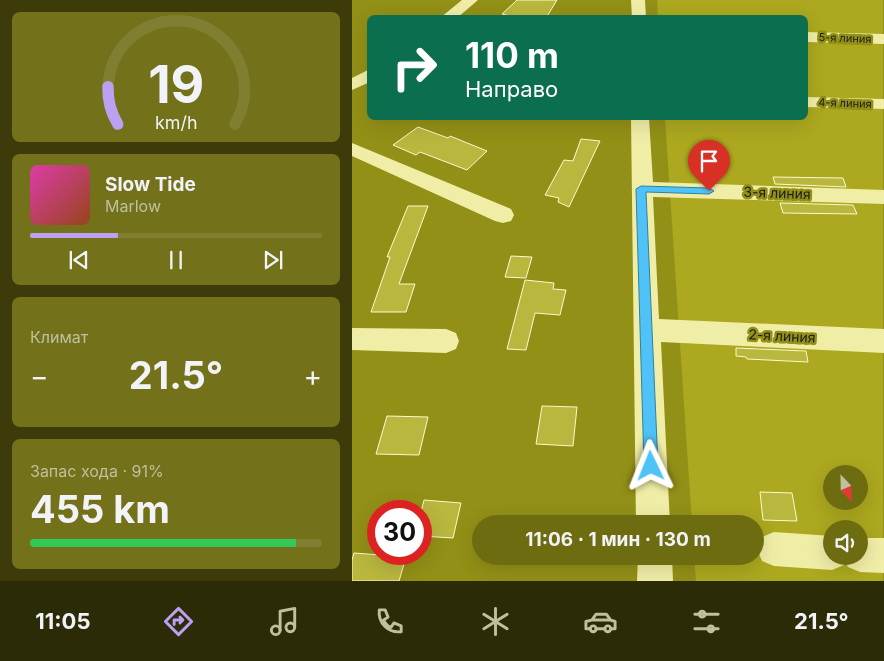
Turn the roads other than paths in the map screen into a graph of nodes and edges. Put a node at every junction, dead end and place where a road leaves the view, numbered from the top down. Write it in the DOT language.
graph roads {
  1 [pos="471,0"];
  2 [pos="638,0"];
  3 [pos="451,15"];
  4 [pos="639,15"];
  5 [pos="808,36"];
  6 [pos="884,39"];
  7 [pos="367,75"];
  8 [pos="352,86"];
  9 [pos="808,102"];
  10 [pos="884,104"];
  11 [pos="640,120"];
  12 [pos="352,149"];
  13 [pos="641,189"];
  14 [pos="884,197"];
  15 [pos="503,215"];
  16 [pos="646,330"];
  17 [pos="352,339"];
  18 [pos="446,341"];
  19 [pos="884,341"];
  20 [pos="653,515"];
  21 [pos="774,549"];
  22 [pos="823,552"];
  23 [pos="868,555"];
  24 [pos="884,556"];
  25 [pos="655,565"];
  26 [pos="656,581"];
  1 -- 3 [label="street"];
  2 -- 4 [label="street"];
  5 -- 6 [label="street, 5-я линия"];
  7 -- 8 [label="street"];
  9 -- 10 [label="street, 4-я линия"];
  11 -- 13 [label="street"];
  12 -- 15 [label="street"];
  13 -- 14 [label="street, 3-я линия"];
  13 -- 16 [label="street"];
  16 -- 19 [label="street, 2-я линия"];
  16 -- 20 [label="street"];
  17 -- 18 [label="street"];
  21 -- 22 [label="street"];
  23 -- 24 [label="street"];
  25 -- 26 [label="street"];
}
